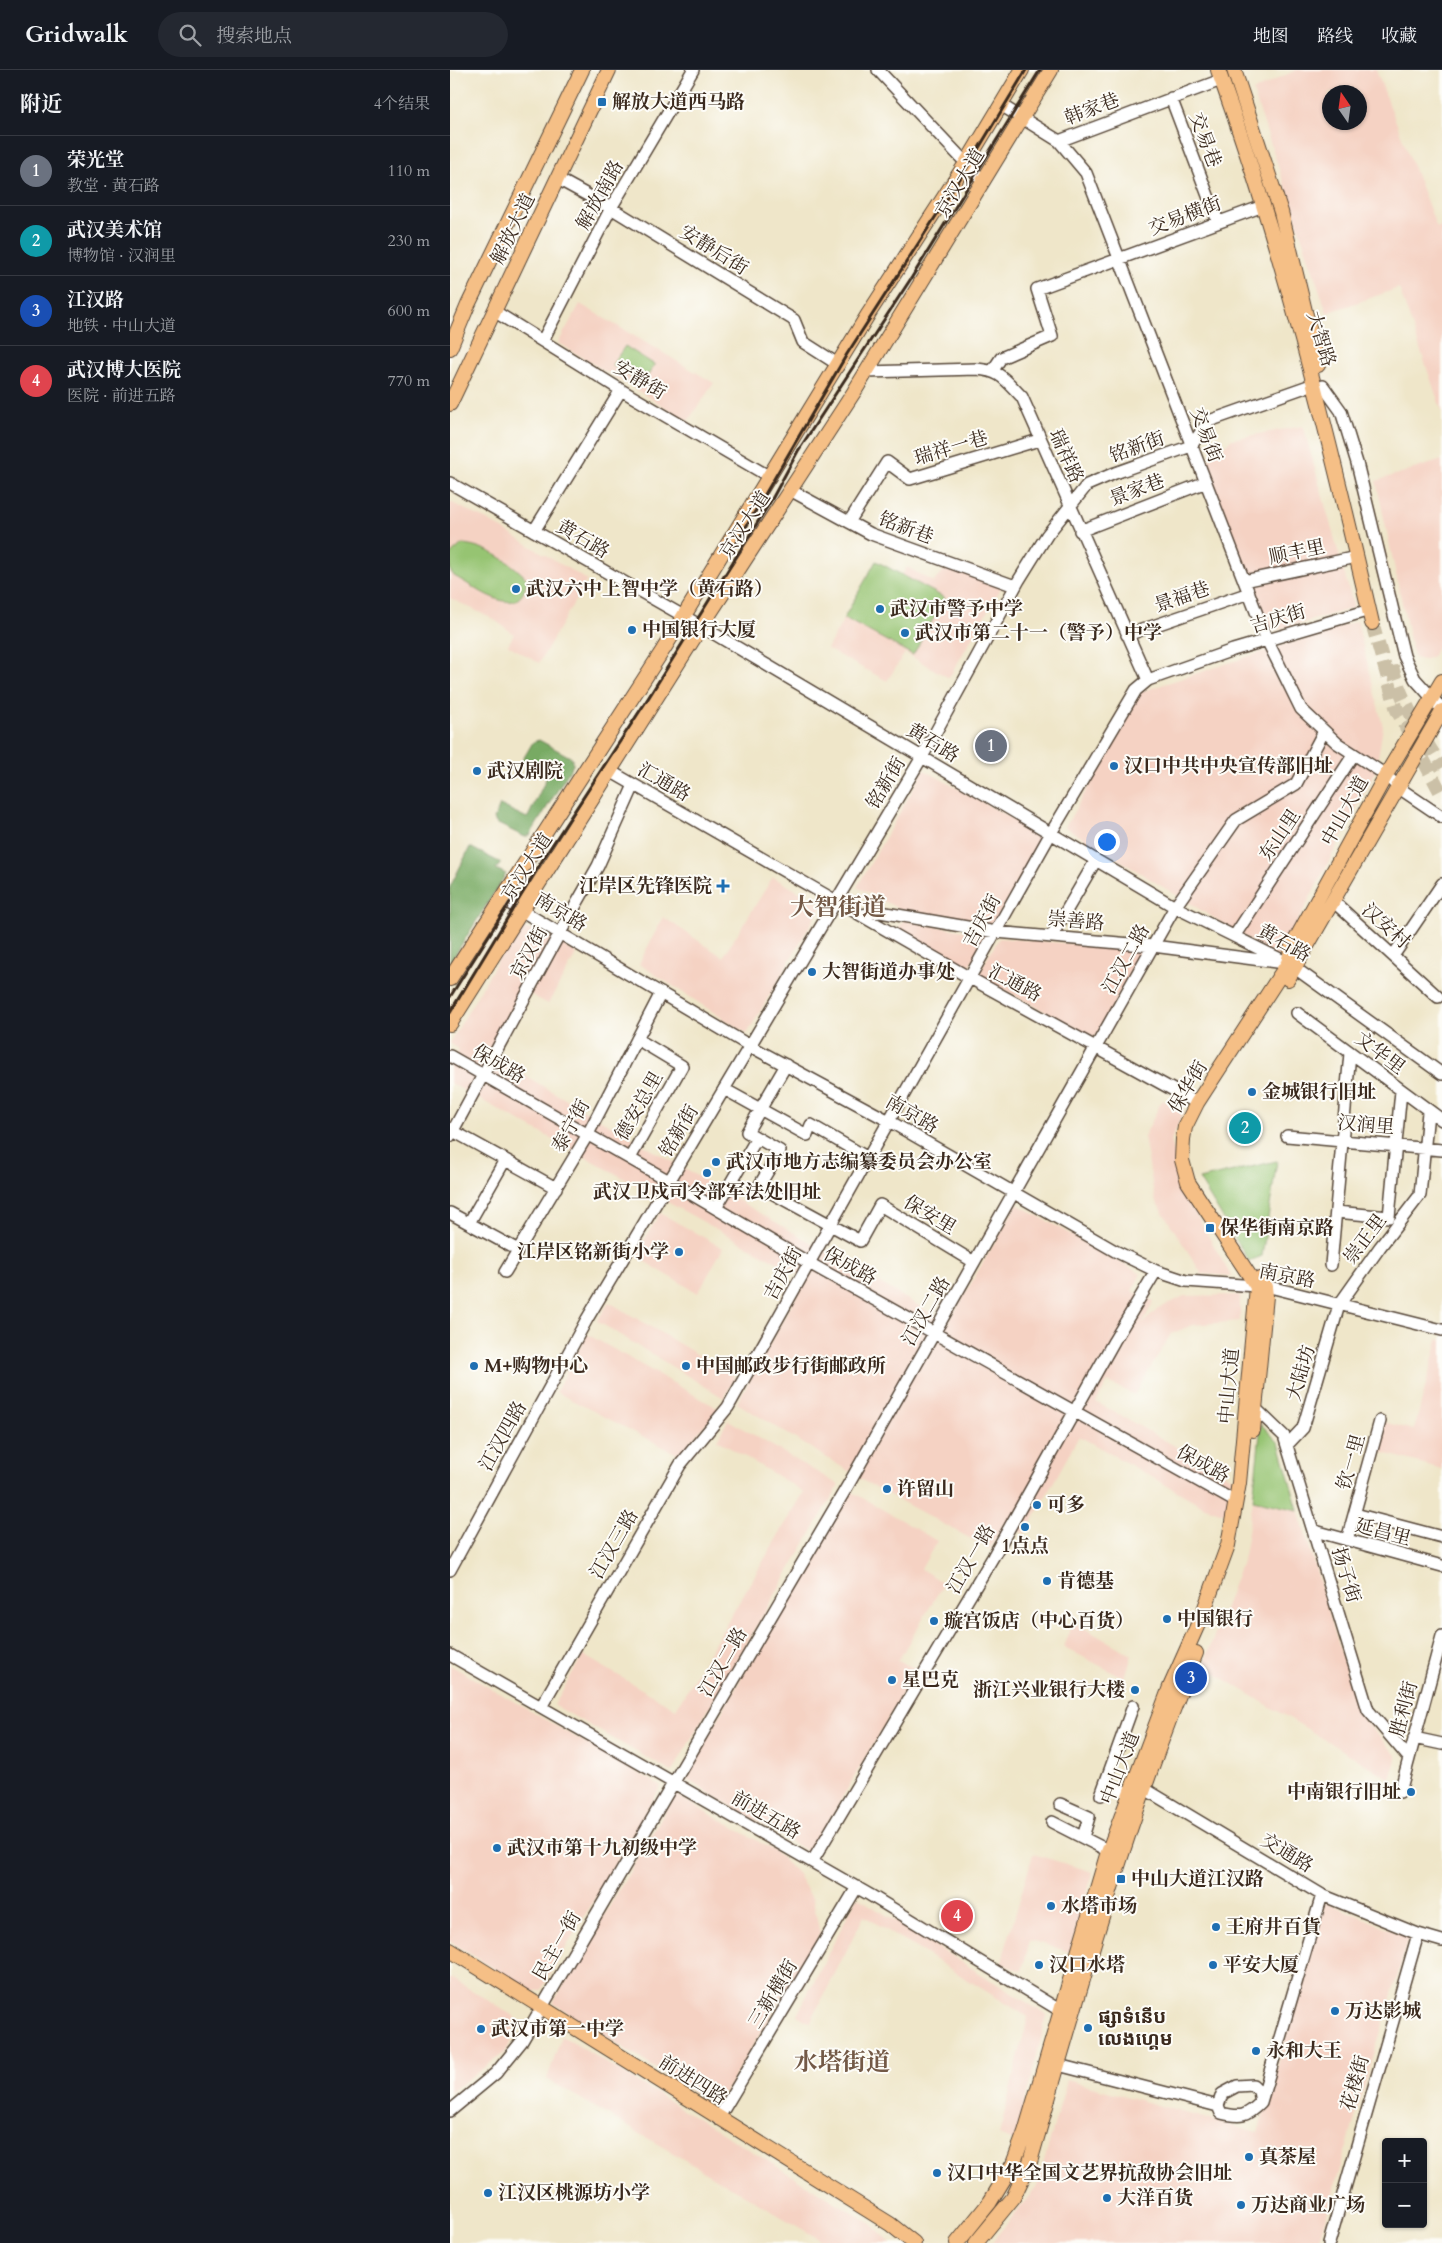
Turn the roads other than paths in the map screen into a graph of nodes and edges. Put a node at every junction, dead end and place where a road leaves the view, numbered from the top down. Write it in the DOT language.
graph roads {
  1 [pos="582,70"];
  2 [pos="609,70"];
  3 [pos="692,70"];
  4 [pos="878,70"];
  5 [pos="1022,70"];
  6 [pos="1051,70"];
  7 [pos="1234,70"];
  8 [pos="1220,75"];
  9 [pos="1171,98"];
  10 [pos="1001,105"];
  11 [pos="1021,118"];
  12 [pos="1059,141"];
  13 [pos="965,164"];
  14 [pos="558,179"];
  15 [pos="983,182"];
  16 [pos="1263,206"];
  17 [pos="611,208"];
  18 [pos="1218,222"];
  19 [pos="1119,260"];
  20 [pos="494,311"];
  21 [pos="456,320"];
  22 [pos="543,340"];
  23 [pos="450,348"];
  24 [pos="839,365"];
  25 [pos="993,370"];
  26 [pos="866,372"];
  27 [pos="1319,385"];
  28 [pos="621,390"];
  29 [pos="450,404"];
  30 [pos="1039,440"];
  31 [pos="1192,446"];
  32 [pos="770,477"];
  33 [pos="1206,482"];
  34 [pos="450,483"];
  35 [pos="790,490"];
  36 [pos="1070,507"];
  37 [pos="849,522"];
  38 [pos="534,531"];
  39 [pos="1080,531"];
  40 [pos="1357,557"];
  41 [pos="1244,581"];
  42 [pos="1016,586"];
  43 [pos="1249,593"];
  44 [pos="1363,612"];
  45 [pos="683,617"];
  46 [pos="701,626"];
  47 [pos="1127,634"];
  48 [pos="1267,640"];
  49 [pos="1148,680"];
  50 [pos="1442,681"];
  51 [pos="1432,698"];
  52 [pos="1442,710"];
  53 [pos="1324,731"];
  54 [pos="1354,754"];
  55 [pos="922,757"];
  56 [pos="610,771"];
  57 [pos="1386,775"];
  58 [pos="634,785"];
  59 [pos="1399,788"];
  60 [pos="1442,817"];
  61 [pos="1051,833"];
  62 [pos="1096,860"];
  63 [pos="1442,884"];
  64 [pos="502,899"];
  65 [pos="836,900"];
  66 [pos="1333,901"];
  67 [pos="1175,907"];
  68 [pos="521,909"];
  69 [pos="862,915"];
  70 [pos="560,932"];
  71 [pos="996,932"];
  72 [pos="1235,935"];
  73 [pos="1050,937"];
  74 [pos="1153,946"];
  75 [pos="1393,956"];
  76 [pos="1292,965"];
  77 [pos="970,978"];
  78 [pos="450,979"];
  79 [pos="661,993"];
  80 [pos="1438,997"];
  81 [pos="1297,1013"];
  82 [pos="450,1024"];
  83 [pos="637,1039"];
  84 [pos="750,1046"];
  85 [pos="1096,1046"];
  86 [pos="1350,1052"];
  87 [pos="450,1056"];
  88 [pos="786,1065"];
  89 [pos="1442,1074"];
  90 [pos="483,1075"];
  91 [pos="724,1089"];
  92 [pos="1401,1091"];
  93 [pos="1197,1104"];
  94 [pos="760,1111"];
  95 [pos="1428,1112"];
  96 [pos="1442,1120"];
  97 [pos="889,1121"];
  98 [pos="451,1134"];
  99 [pos="588,1134"];
  100 [pos="1287,1136"];
  101 [pos="758,1138"];
  102 [pos="1342,1140"];
  103 [pos="1396,1145"];
  104 [pos="1424,1148"];
  105 [pos="1442,1150"];
  106 [pos="630,1158"];
  107 [pos="868,1158"];
  108 [pos="505,1160"];
  109 [pos="670,1181"];
  110 [pos="556,1188"];
  111 [pos="1013,1193"];
  112 [pos="716,1208"];
  113 [pos="450,1212"];
  114 [pos="1336,1212"];
  115 [pos="469,1223"];
  116 [pos="830,1226"];
  117 [pos="518,1250"];
  118 [pos="974,1262"];
  119 [pos="809,1263"];
  120 [pos="1331,1265"];
  121 [pos="1156,1271"];
  122 [pos="504,1272"];
  123 [pos="1261,1287"];
  124 [pos="1339,1305"];
  125 [pos="587,1319"];
  126 [pos="1442,1330"];
  127 [pos="934,1333"];
  128 [pos="728,1407"];
  129 [pos="1251,1410"];
  130 [pos="1074,1413"];
  131 [pos="1380,1421"];
  132 [pos="1287,1445"];
  133 [pos="1236,1502"];
  134 [pos="1355,1514"];
  135 [pos="1315,1531"];
  136 [pos="1442,1537"];
  137 [pos="1347,1540"];
  138 [pos="1442,1566"];
  139 [pos="450,1570"];
  140 [pos="1442,1636"];
  141 [pos="450,1656"];
  142 [pos="1132,1706"];
  143 [pos="540,1707"];
  144 [pos="1414,1738"];
  145 [pos="1442,1744"];
  146 [pos="1409,1758"];
  147 [pos="673,1782"];
  148 [pos="1106,1783"];
  149 [pos="1145,1789"];
  150 [pos="1400,1792"];
  151 [pos="1130,1794"];
  152 [pos="1101,1795"];
  153 [pos="1060,1804"];
  154 [pos="1052,1822"];
  155 [pos="1083,1836"];
  156 [pos="1109,1851"];
  157 [pos="812,1862"];
  158 [pos="857,1887"];
  159 [pos="1322,1895"];
  160 [pos="1418,1934"];
  161 [pos="1442,1941"];
  162 [pos="450,1950"];
  163 [pos="542,2007"];
  164 [pos="1061,2011"];
  165 [pos="1058,2065"];
  166 [pos="1261,2102"];
  167 [pos="1218,2106"];
  168 [pos="450,2111"];
  169 [pos="718,2119"];
  170 [pos="914,2243"];
  171 [pos="958,2243"];
  172 [pos="976,2243"];
  173 [pos="1328,2243"];
  1 -- 21 [label="main road, 解放大道"];
  2 -- 14 [label="main road, 解放大道"];
  3 -- 17 [label="street, 解放南路"];
  4 -- 13 [label="street"];
  5 -- 10 [label="main road, 京汉大道"];
  6 -- 11 [label="main road, 京汉大道"];
  7 -- 27 [label="main road, 大智路"];
  8 -- 9 [label="street, 韩家巷"];
  8 -- 16 [label="main road, 大智路"];
  9 -- 12 [label="street, 韩家巷"];
  9 -- 18 [label="street, 交易巷"];
  10 -- 11 [label="street, 交易街"];
  10 -- 13 [label="main road, 京汉大道"];
  11 -- 12 [label="street, 交易街"];
  11 -- 15 [label="main road, 京汉大道"];
  12 -- 19 [label="street, 交易街"];
  13 -- 15 [label="street"];
  13 -- 24 [label="main road, 京汉大道"];
  14 -- 17 [label="street, 安静后街"];
  14 -- 20 [label="main road, 解放大道"];
  15 -- 26 [label="main road, 京汉大道"];
  16 -- 18 [label="street, 交易横街"];
  16 -- 27 [label="main road, 大智路"];
  17 -- 22 [label="street, 解放南路"];
  17 -- 24 [label="street, 安静后街"];
  18 -- 19 [label="street, 交易横街"];
  19 -- 25 [label="street, 交易横街"];
  19 -- 31 [label="street, 交易街"];
  20 -- 22 [label="street, 安静街"];
  20 -- 29 [label="main road, 解放大道"];
  21 -- 23 [label="main road, 解放大道"];
  22 -- 28 [label="street, 安静街"];
  24 -- 32 [label="main road, 京汉大道"];
  25 -- 26 [label="street"];
  25 -- 30 [label="street, 瑞祥路"];
  26 -- 35 [label="main road, 京汉大道"];
  27 -- 31 [label="street, 铭新街"];
  27 -- 40 [label="main road, 大智路"];
  27 -- 40 [label="main road, 大智路"];
  27 -- 51 [label="street, 大智路"];
  28 -- 32 [label="street, 安静街"];
  28 -- 38 [label="street"];
  30 -- 36 [label="street, 瑞祥路"];
  30 -- 37 [label="street, 瑞祥一巷"];
  31 -- 33 [label="street, 交易街"];
  31 -- 36 [label="street, 铭新街"];
  32 -- 45 [label="main road, 京汉大道"];
  33 -- 39 [label="street, 景家巷"];
  33 -- 41 [label="street, 交易街"];
  34 -- 38 [label="street, 黄石路"];
  35 -- 37 [label="street, 铭新巷"];
  35 -- 46 [label="main road, 京汉大道"];
  36 -- 39 [label="street, 瑞祥路"];
  36 -- 42 [label="street, 铭新街"];
  37 -- 42 [label="street, 铭新巷"];
  38 -- 45 [label="street, 黄石路"];
  39 -- 47 [label="street, 瑞祥路"];
  40 -- 41 [label="street, 顺丰里"];
  41 -- 43 [label="street, 交易街"];
  42 -- 55 [label="street, 铭新街"];
  43 -- 47 [label="street, 景福巷"];
  43 -- 48 [label="street, 交易街"];
  44 -- 48 [label="street, 吉庆街"];
  45 -- 46 [label="street, 黄石路"];
  45 -- 64 [label="main road, 京汉大道"];
  46 -- 55 [label="street, 黄石路"];
  46 -- 56 [label="main road, 京汉大道"];
  47 -- 49 [label="street, 瑞祥路"];
  48 -- 49 [label="street, 吉庆街"];
  48 -- 53 [label="street, 交易街"];
  49 -- 61 [label="street, 吉庆街"];
  50 -- 51 [label="main road, 中山大道"];
  51 -- 52 [label="street, 大智路"];
  51 -- 57 [label="main road, 中山大道"];
  52 -- 59 [label="main road, 中山大道"];
  53 -- 54 [label="street, 交易街"];
  53 -- 67 [label="street, 江汉二路"];
  54 -- 57 [label="street, 交易街"];
  54 -- 72 [label="street, 东山里"];
  55 -- 61 [label="street, 黄石路"];
  55 -- 65 [label="street, 铭新街"];
  56 -- 58 [label="street, 汇通路"];
  56 -- 68 [label="main road, 京汉大道"];
  57 -- 59 [label="street, 交易街"];
  57 -- 76 [label="main road, 中山大道"];
  58 -- 65 [label="street, 汇通路"];
  58 -- 70 [label="street, 京汉街"];
  59 -- 60 [label="street, 交易街"];
  59 -- 66 [label="main road, 中山大道"];
  61 -- 62 [label="street, 黄石路"];
  61 -- 71 [label="street, 吉庆街"];
  62 -- 67 [label="street, 黄石路"];
  62 -- 73 [label="street"];
  63 -- 75 [label="street"];
  64 -- 68 [label="street, 南京路"];
  64 -- 78 [label="main road, 京汉大道"];
  65 -- 69 [label="street, 汇通路"];
  65 -- 84 [label="street, 铭新街"];
  66 -- 75 [label="street, 汉安村"];
  66 -- 76 [label="main road, 中山大道"];
  67 -- 72 [label="street, 黄石路"];
  67 -- 74 [label="street, 江汉二路"];
  68 -- 70 [label="street, 南京路"];
  68 -- 82 [label="main road, 京汉大道"];
  69 -- 71 [label="street, 崇善路"];
  69 -- 77 [label="street, 汇通路"];
  70 -- 79 [label="street, 南京路"];
  70 -- 90 [label="street, 京汉街"];
  71 -- 73 [label="street, 崇善路"];
  71 -- 77 [label="street, 吉庆街"];
  72 -- 76 [label="street, 黄石路"];
  73 -- 74 [label="street, 崇善路"];
  74 -- 76 [label="street, 崇善路"];
  74 -- 85 [label="street, 江汉二路"];
  75 -- 80 [label="street, 汉安村"];
  76 -- 89 [label="street, 黄石路"];
  76 -- 93 [label="main road, 保华街"];
  76 -- 123 [label="main road, 保华街"];
  77 -- 85 [label="street, 汇通路"];
  77 -- 97 [label="street, 吉庆街"];
  79 -- 83 [label="street, 泰宁街"];
  79 -- 84 [label="street, 南京路"];
  81 -- 86 [label="street, 文华里"];
  83 -- 99 [label="street, 泰宁街"];
  83 -- 106 [label="street, 德安总里"];
  84 -- 88 [label="street, 南京路"];
  84 -- 91 [label="street, 铭新街"];
  85 -- 93 [label="street, 汇通路"];
  85 -- 111 [label="street, 江汉二路"];
  86 -- 92 [label="street, 文华里"];
  86 -- 102 [label="street"];
  87 -- 90 [label="street, 保成路"];
  88 -- 94 [label="street"];
  88 -- 97 [label="street, 南京路"];
  90 -- 98 [label="street, 京汉街"];
  90 -- 99 [label="street, 保成路"];
  91 -- 94 [label="street"];
  91 -- 109 [label="street, 铭新街"];
  92 -- 95 [label="street, 文华里"];
  92 -- 103 [label="street"];
  93 -- 123 [label="main road, 保华街"];
  94 -- 101 [label="street"];
  94 -- 107 [label="street"];
  95 -- 96 [label="street, 文华里"];
  95 -- 104 [label="street"];
  97 -- 107 [label="street, 吉庆街"];
  97 -- 111 [label="street, 南京路"];
  98 -- 108 [label="street"];
  99 -- 106 [label="street, 保成路"];
  99 -- 110 [label="street, 泰宁街"];
  100 -- 102 [label="street, 汉润里"];
  101 -- 112 [label="street"];
  101 -- 116 [label="street"];
  102 -- 103 [label="street, 汉润里"];
  102 -- 114 [label="street"];
  103 -- 104 [label="street, 汉润里"];
  103 -- 114 [label="street"];
  104 -- 105 [label="street, 汉润里"];
  104 -- 124 [label="street, 崇正里"];
  106 -- 109 [label="street, 保成路"];
  107 -- 116 [label="street, 吉庆街"];
  108 -- 110 [label="street"];
  108 -- 115 [label="street"];
  109 -- 112 [label="street, 保成路"];
  109 -- 125 [label="street, 铭新街"];
  110 -- 117 [label="street, 泰宁街"];
  111 -- 118 [label="street, 江汉二路"];
  111 -- 121 [label="street, 南京路"];
  112 -- 119 [label="street, 保成路"];
  113 -- 115 [label="street"];
  114 -- 120 [label="street"];
  115 -- 117 [label="street"];
  116 -- 118 [label="street, 保安里"];
  116 -- 119 [label="street, 吉庆街"];
  117 -- 122 [label="street, 泰宁街"];
  118 -- 127 [label="street, 江汉二路"];
  119 -- 127 [label="street, 保成路"];
  119 -- 128 [label="street, 吉庆街"];
  121 -- 123 [label="street, 南京路"];
  121 -- 130 [label="street, 江汉一路"];
  123 -- 124 [label="street, 南京路"];
  123 -- 129 [label="main road, 中山大道"];
  124 -- 126 [label="street, 南京路"];
  124 -- 132 [label="street, 大陆坊"];
  125 -- 139 [label="street, 江汉四路"];
  127 -- 130 [label="street, 保成路"];
  127 -- 147 [label="street, 江汉二路"];
  128 -- 143 [label="street, 江汉三路"];
  129 -- 132 [label="street, 扬子街"];
  129 -- 133 [label="main road, 中山大道"];
  129 -- 149 [label="main road, 中山大道"];
  130 -- 133 [label="street, 保成路"];
  130 -- 157 [label="street, 江汉一路"];
  131 -- 134 [label="street, 钦一里"];
  132 -- 135 [label="street, 扬子街"];
  133 -- 151 [label="main road, 中山大道"];
  134 -- 136 [label="street"];
  134 -- 137 [label="street, 钦一里"];
  135 -- 137 [label="street, 延昌里"];
  135 -- 146 [label="street, 扬子街"];
  137 -- 138 [label="street, 延昌里"];
  140 -- 144 [label="street, 胜利街"];
  141 -- 143 [label="street, 前进五路"];
  142 -- 148 [label="street"];
  143 -- 147 [label="street, 前进五路"];
  144 -- 145 [label="street"];
  144 -- 146 [label="street, 胜利街"];
  146 -- 150 [label="street, 胜利街"];
  147 -- 157 [label="street, 前进五路"];
  147 -- 163 [label="street, 民主一街"];
  148 -- 151 [label="street"];
  148 -- 152 [label="street"];
  149 -- 159 [label="street, 交通路"];
  149 -- 165 [label="main road, 中山大道"];
  151 -- 156 [label="main road, 中山大道"];
  153 -- 155 [label="street"];
  154 -- 155 [label="street"];
  155 -- 156 [label="street"];
  156 -- 164 [label="main road, 中山大道"];
  157 -- 158 [label="street, 前进五路"];
  158 -- 164 [label="street, 前进五路"];
  158 -- 169 [label="street, 三新横街"];
  159 -- 160 [label="street, 交通路"];
  159 -- 166 [label="street"];
  160 -- 161 [label="street, 交通路"];
  160 -- 173 [label="street, 花楼街"];
  162 -- 163 [label="main road, 前进四路"];
  163 -- 168 [label="street, 民主一街"];
  163 -- 169 [label="main road, 前进四路"];
  164 -- 171 [label="main road, 中山大道"];
  165 -- 167 [label="street"];
  165 -- 172 [label="main road, 中山大道"];
  166 -- 167 [label="street"];
  166 -- 167 [label="street"];
  169 -- 170 [label="main road, 前进四路"];
}
